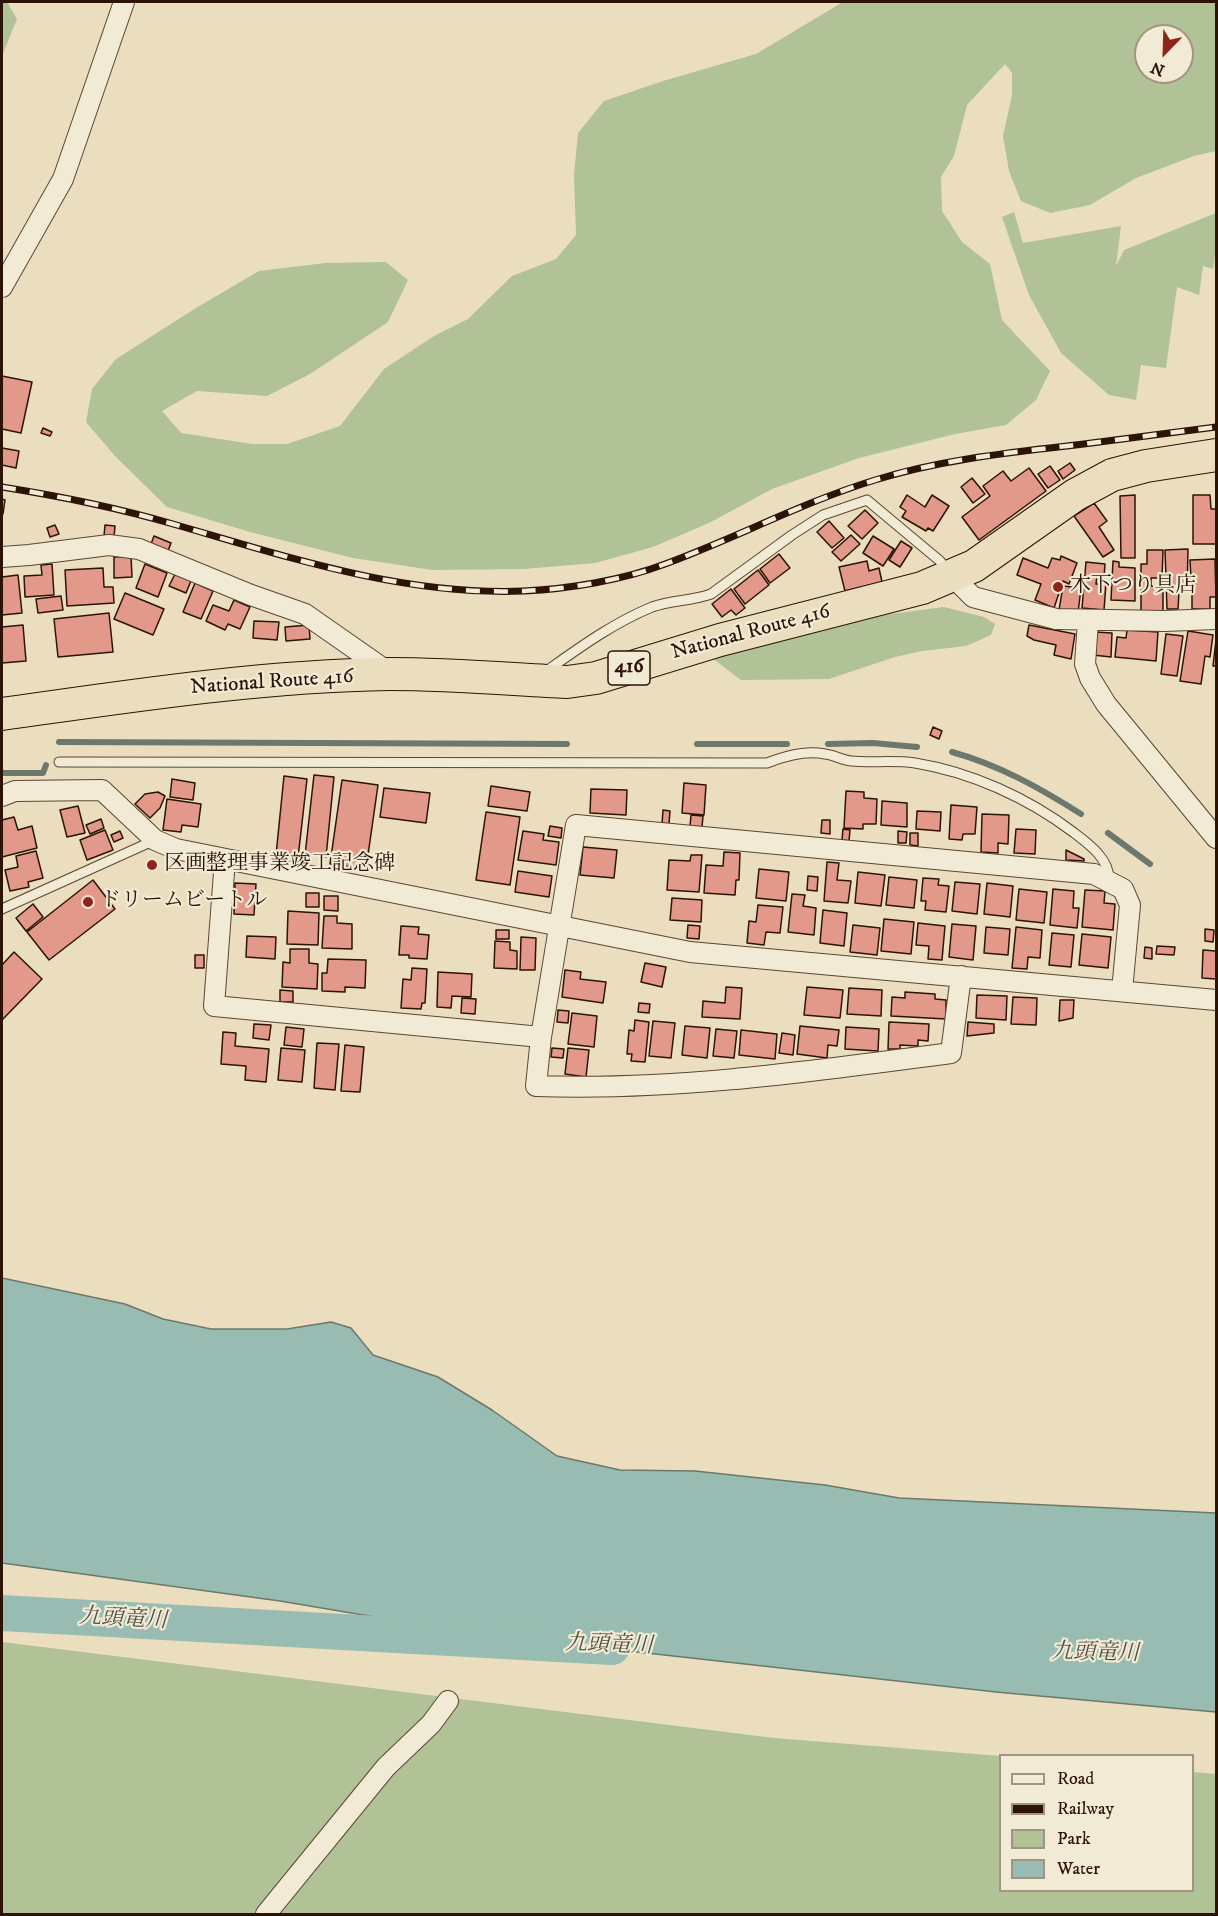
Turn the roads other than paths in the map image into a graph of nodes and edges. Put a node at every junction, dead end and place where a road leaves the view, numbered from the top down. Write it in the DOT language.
graph roads {
  1 [pos="124,2"];
  2 [pos="2,287"];
  3 [pos="1216,456"];
  4 [pos="2,557"];
  5 [pos="952,577"];
  6 [pos="1216,619"];
  7 [pos="1088,621"];
  8 [pos="391,674"];
  9 [pos="534,680"];
  10 [pos="2,714"];
  11 [pos="59,762"];
  12 [pos="2,796"];
  13 [pos="1216,838"];
  14 [pos="154,840"];
  15 [pos="225,859"];
  16 [pos="1109,881"];
  17 [pos="2,909"];
  18 [pos="559,926"];
  19 [pos="961,976"];
  20 [pos="1122,991"];
  21 [pos="1216,1000"];
  22 [pos="541,1037"];
  23 [pos="448,1701"];
  24 [pos="266,1914"];
  1 -- 2 [label="street"];
  3 -- 5 [label="highway, National Route 416 / 416"];
  4 -- 8 [label="street"];
  5 -- 7 [label="street"];
  5 -- 9 [label="highway, National Route 416 / 416"];
  5 -- 9 [label="lane"];
  6 -- 7 [label="street"];
  7 -- 13 [label="street"];
  8 -- 9 [label="highway, National Route 416 / 416"];
  8 -- 10 [label="highway, National Route 416 / 416"];
  11 -- 16 [label="lane"];
  12 -- 14 [label="street"];
  14 -- 15 [label="street"];
  14 -- 17 [label="lane"];
  15 -- 18 [label="street"];
  15 -- 22 [label="street"];
  16 -- 18 [label="street"];
  16 -- 20 [label="street"];
  18 -- 19 [label="street"];
  18 -- 22 [label="street"];
  19 -- 20 [label="street"];
  19 -- 22 [label="street"];
  20 -- 21 [label="street"];
  23 -- 24 [label="street"];
}
